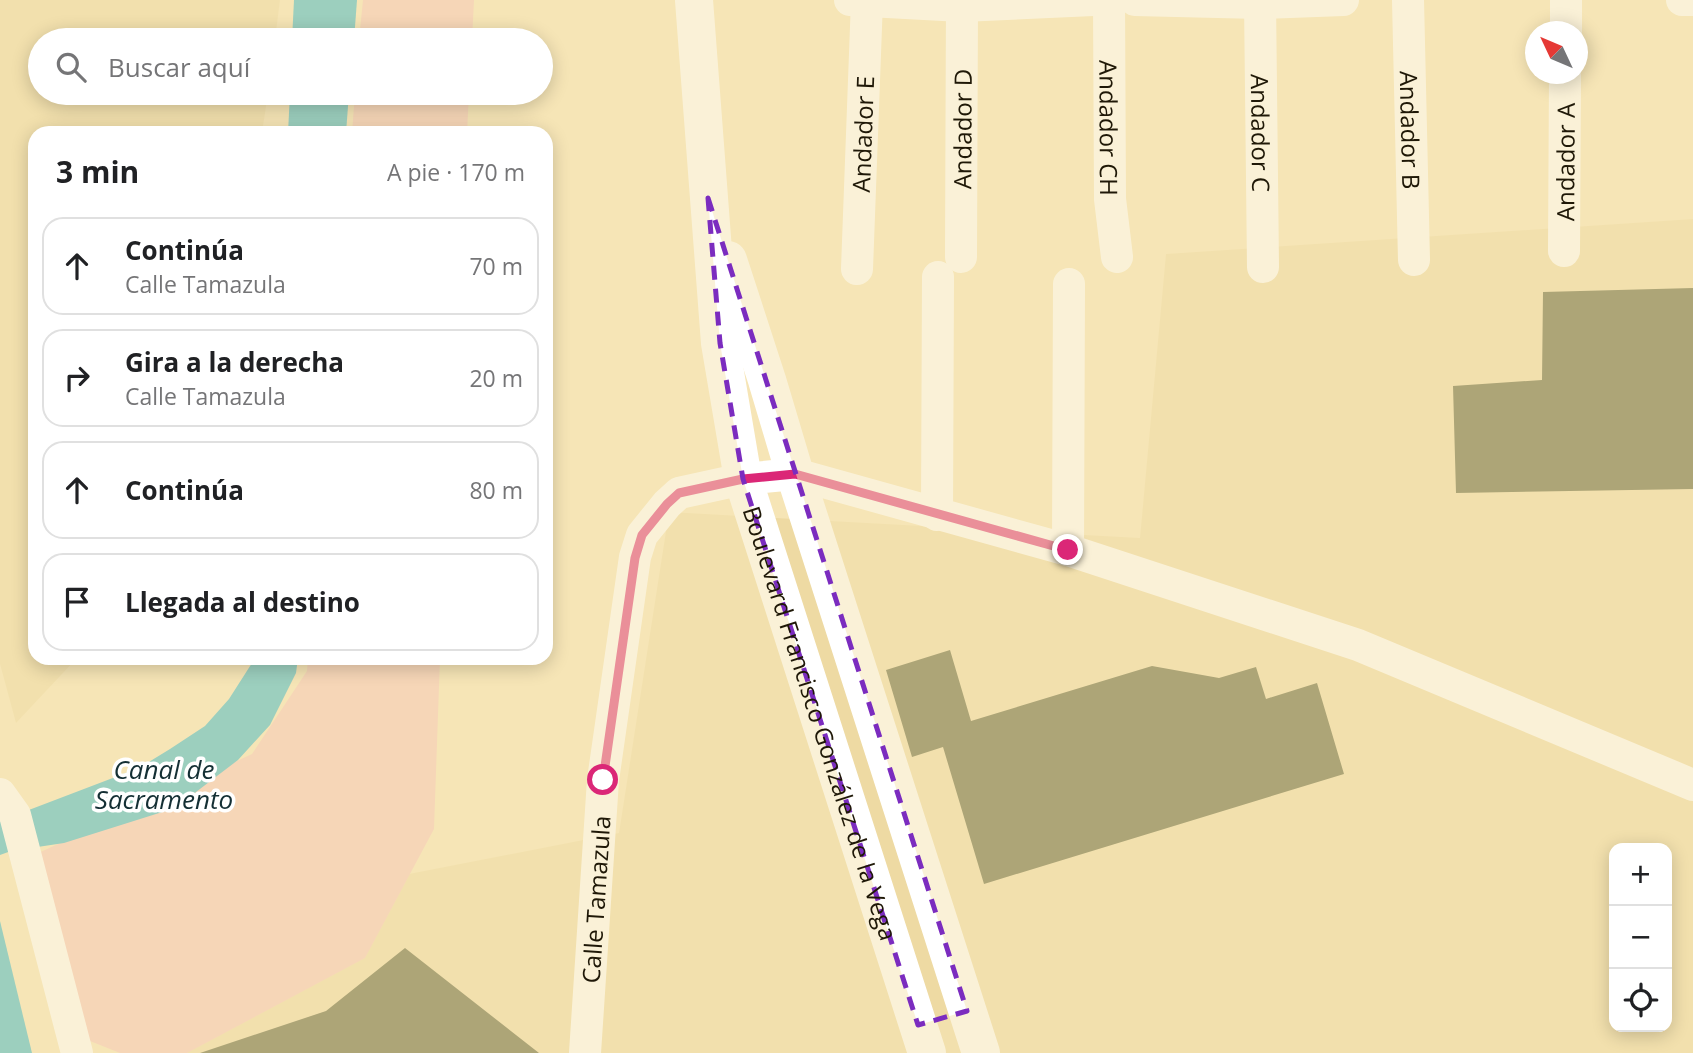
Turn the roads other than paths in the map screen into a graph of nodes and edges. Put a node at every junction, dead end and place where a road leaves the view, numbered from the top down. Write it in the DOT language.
graph roads {
  1 [pos="694,0"];
  2 [pos="861,0"];
  3 [pos="1093,0"];
  4 [pos="1109,0"];
  5 [pos="1135,0"];
  6 [pos="1343,0"];
  7 [pos="1408,0"];
  8 [pos="1566,0"];
  9 [pos="1682,0"];
  10 [pos="1693,0"];
  11 [pos="1260,2"];
  12 [pos="962,3"];
  13 [pos="1566,21"];
  14 [pos="1565,84"];
  15 [pos="708,198"];
  16 [pos="1564,251"];
  17 [pos="1116,257"];
  18 [pos="1413,260"];
  19 [pos="1263,267"];
  20 [pos="857,269"];
  21 [pos="1069,284"];
  22 [pos="795,474"];
  23 [pos="743,479"];
  24 [pos="937,515"];
  25 [pos="1068,550"];
  26 [pos="1693,785"];
  27 [pos="0,794"];
  28 [pos="911,838"];
  29 [pos="863,856"];
  30 [pos="967,1010"];
  31 [pos="922,1039"];
  32 [pos="77,1053"];
  33 [pos="585,1053"];
  34 [pos="981,1053"];
  1 -- 15 [label="main road"];
  2 -- 12 [label="street"];
  2 -- 20 [label="street, Andador E"];
  3 -- 12 [label="street"];
  4 -- 17 [label="street, Andador CH"];
  5 -- 11 [label="street"];
  6 -- 11 [label="street"];
  7 -- 18 [label="street, Andador B"];
  8 -- 13 [label="street"];
  9 -- 10 [label="street"];
  11 -- 19 [label="street, Andador C"];
  12 -- 24 [label="street, Andador D"];
  14 -- 16 [label="street, Andador A"];
  15 -- 22 [label="main road, Boulevard Francisco González de la Vega"];
  15 -- 23 [label="main road, Boulevard Francisco González de la Vega"];
  21 -- 25 [label="street"];
  22 -- 23 [label="street, Calle Tamazula"];
  22 -- 24 [label="street"];
  22 -- 28 [label="main road, Boulevard Francisco González de la Vega"];
  23 -- 29 [label="main road, Boulevard Francisco González de la Vega"];
  23 -- 33 [label="street, Calle Tamazula"];
  24 -- 25 [label="street"];
  25 -- 26 [label="street"];
  27 -- 32 [label="street"];
  28 -- 29 [label="main road"];
  28 -- 30 [label="main road, Boulevard Francisco González de la Vega"];
  29 -- 31 [label="main road, Boulevard Francisco González de la Vega"];
  30 -- 31 [label="main road"];
  30 -- 34 [label="main road, Boulevard Francisco González de la Vega"];
}
